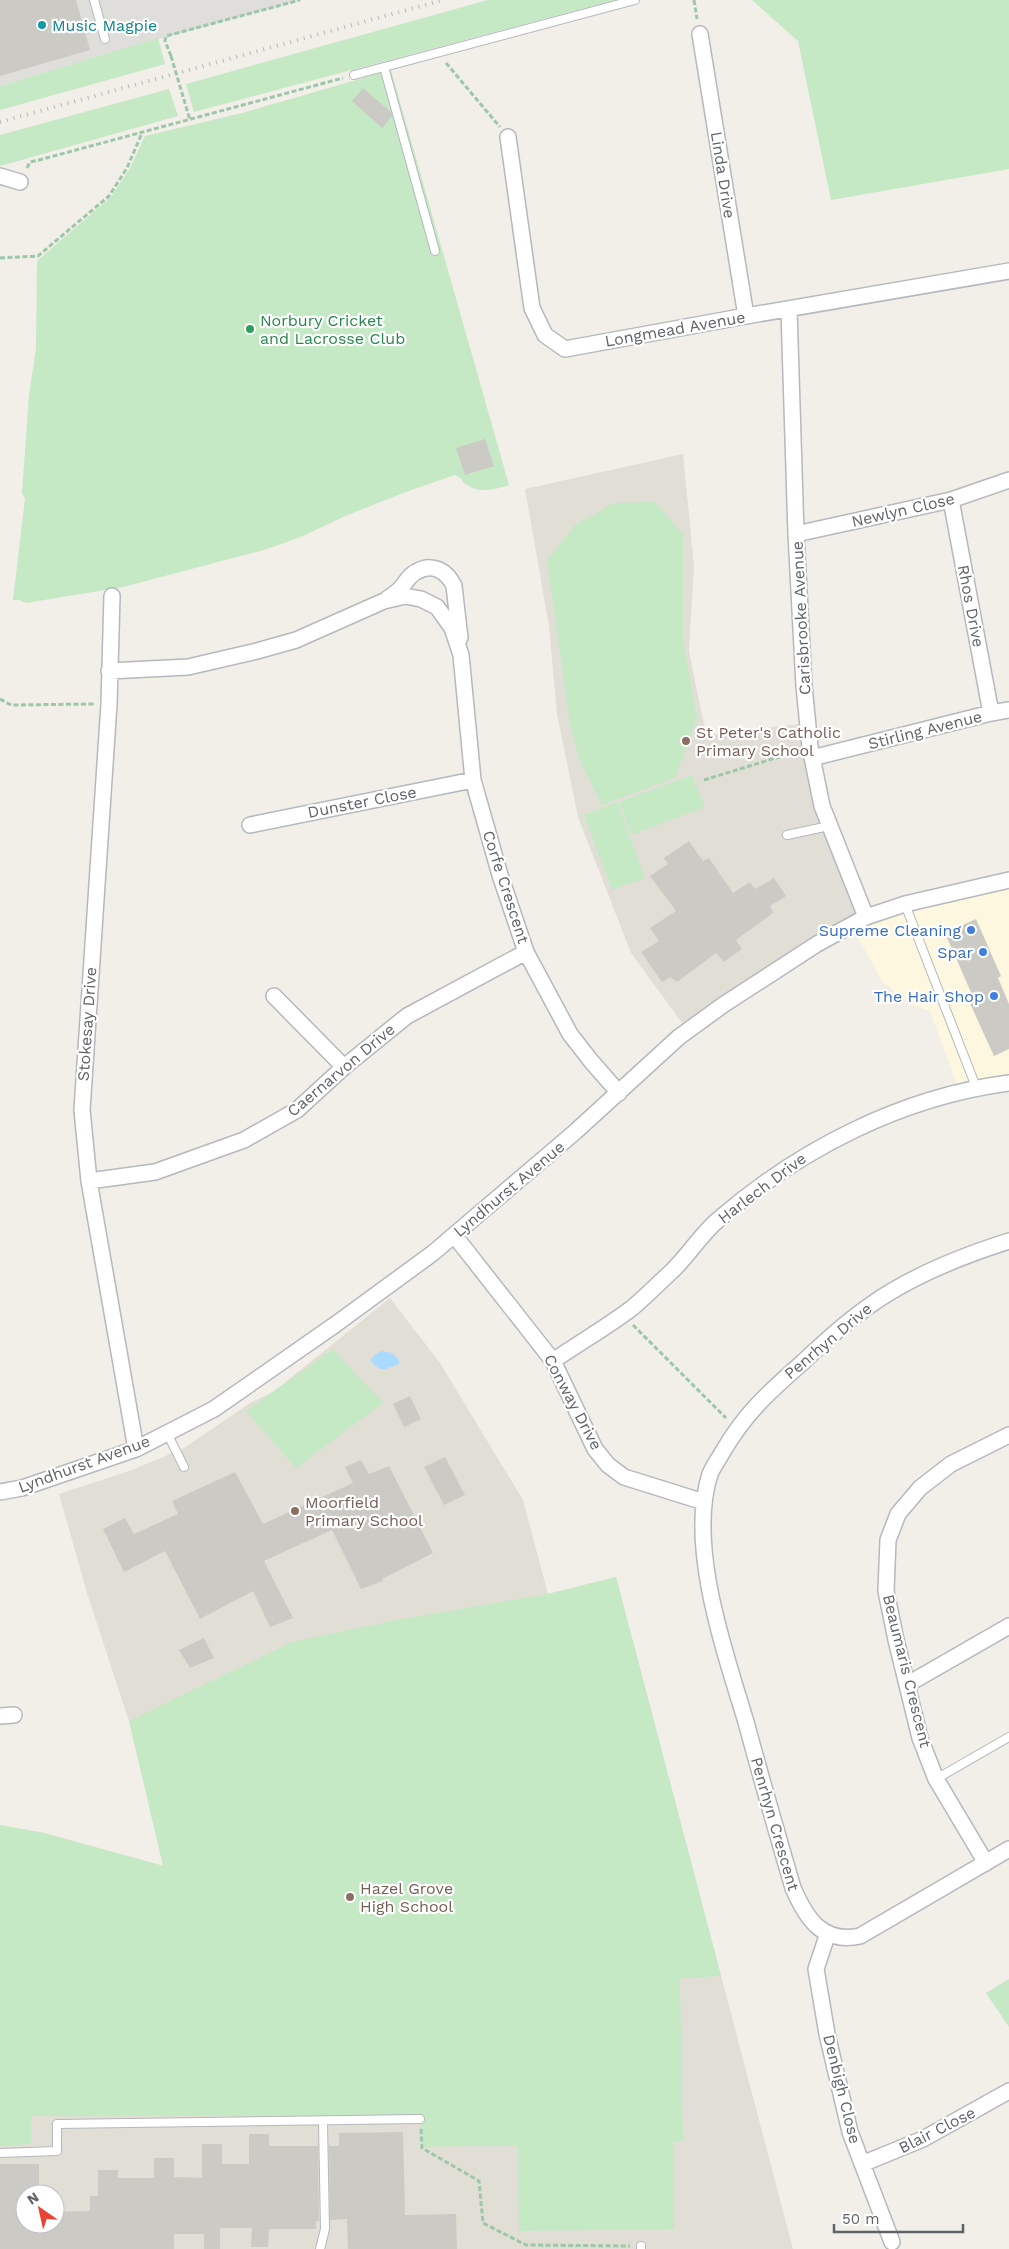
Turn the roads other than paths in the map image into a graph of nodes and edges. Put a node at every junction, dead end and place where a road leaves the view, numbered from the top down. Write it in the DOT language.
graph roads {
  1 [pos="94,0"];
  2 [pos="635,0"];
  3 [pos="700,34"];
  4 [pos="105,39"];
  5 [pos="384,67"];
  6 [pos="354,75"];
  7 [pos="508,137"];
  8 [pos="0,176"];
  9 [pos="20,182"];
  10 [pos="435,251"];
  11 [pos="1009,271"];
  12 [pos="789,310"];
  13 [pos="746,316"];
  14 [pos="1009,480"];
  15 [pos="951,500"];
  16 [pos="796,534"];
  17 [pos="112,596"];
  18 [pos="384,601"];
  19 [pos="461,655"];
  20 [pos="109,671"];
  21 [pos="1009,710"];
  22 [pos="991,713"];
  23 [pos="811,753"];
  24 [pos="473,780"];
  25 [pos="250,825"];
  26 [pos="829,826"];
  27 [pos="787,835"];
  28 [pos="1009,880"];
  29 [pos="905,904"];
  30 [pos="866,917"];
  31 [pos="526,952"];
  32 [pos="274,996"];
  33 [pos="344,1067"];
  34 [pos="1009,1083"];
  35 [pos="976,1087"];
  36 [pos="619,1093"];
  37 [pos="89,1182"];
  38 [pos="454,1235"];
  39 [pos="1009,1241"];
  40 [pos="554,1361"];
  41 [pos="167,1433"];
  42 [pos="1009,1435"];
  43 [pos="136,1449"];
  44 [pos="184,1467"];
  45 [pos="0,1492"];
  46 [pos="704,1502"];
  47 [pos="1009,1626"];
  48 [pos="908,1684"];
  49 [pos="1009,1737"];
  50 [pos="936,1779"];
  51 [pos="1009,1849"];
  52 [pos="986,1863"];
  53 [pos="828,1933"];
  54 [pos="1009,2091"];
  55 [pos="420,2119"];
  56 [pos="323,2122"];
  57 [pos="0,2153"];
  58 [pos="862,2164"];
  59 [pos="892,2242"];
  60 [pos="320,2249"];
  1 -- 4 [label="lane"];
  2 -- 5 [label="lane"];
  3 -- 13 [label="street, Linda Drive"];
  5 -- 6 [label="lane"];
  5 -- 10 [label="lane"];
  7 -- 13 [label="street, Longmead Avenue"];
  8 -- 9 [label="street"];
  11 -- 12 [label="street, Longmead Avenue"];
  12 -- 13 [label="street, Longmead Avenue"];
  12 -- 16 [label="street, Carisbrooke Avenue"];
  14 -- 15 [label="street, Newlyn Close"];
  15 -- 16 [label="street, Newlyn Close"];
  15 -- 22 [label="street, Rhos Drive"];
  16 -- 23 [label="street, Carisbrooke Avenue"];
  17 -- 20 [label="street, Stokesay Drive"];
  18 -- 19 [label="street, Corfe Crescent"];
  18 -- 19 [label="street, Corfe Crescent"];
  18 -- 20 [label="street, Corfe Crescent"];
  19 -- 24 [label="street, Corfe Crescent"];
  20 -- 37 [label="street, Stokesay Drive"];
  21 -- 22 [label="street, Stirling Avenue"];
  22 -- 23 [label="street, Stirling Avenue"];
  23 -- 26 [label="street, Carisbrooke Avenue"];
  24 -- 25 [label="street, Dunster Close"];
  24 -- 31 [label="street, Corfe Crescent"];
  26 -- 27 [label="lane"];
  26 -- 30 [label="street, Carisbrooke Avenue"];
  28 -- 29 [label="street, Lyndhurst Avenue"];
  29 -- 30 [label="street, Lyndhurst Avenue"];
  29 -- 35 [label="lane"];
  30 -- 36 [label="street, Lyndhurst Avenue"];
  31 -- 33 [label="street, Caernarvon Drive"];
  31 -- 36 [label="street, Corfe Crescent"];
  32 -- 33 [label="street"];
  33 -- 37 [label="street, Caernarvon Drive"];
  34 -- 35 [label="street, Harlech Drive"];
  35 -- 40 [label="street, Harlech Drive"];
  36 -- 38 [label="street, Lyndhurst Avenue"];
  37 -- 43 [label="street, Stokesay Drive"];
  38 -- 40 [label="street, Conway Drive"];
  38 -- 41 [label="street, Lyndhurst Avenue"];
  39 -- 46 [label="street, Penrhyn Drive"];
  40 -- 46 [label="street, Conway Drive"];
  41 -- 43 [label="street, Lyndhurst Avenue"];
  41 -- 44 [label="lane"];
  42 -- 48 [label="street, Beaumaris Crescent"];
  43 -- 45 [label="street, Lyndhurst Avenue"];
  46 -- 53 [label="street, Penrhyn Crescent"];
  47 -- 48 [label="street"];
  48 -- 50 [label="street, Beaumaris Crescent"];
  49 -- 50 [label="lane"];
  50 -- 52 [label="street, Beaumaris Crescent"];
  51 -- 52 [label="street, Penrhyn Crescent"];
  52 -- 53 [label="street, Penrhyn Crescent"];
  53 -- 58 [label="street, Denbigh Close"];
  54 -- 58 [label="street, Blair Close"];
  55 -- 56 [label="lane"];
  56 -- 57 [label="lane"];
  56 -- 60 [label="lane"];
  58 -- 59 [label="street, Denbigh Close"];
}
